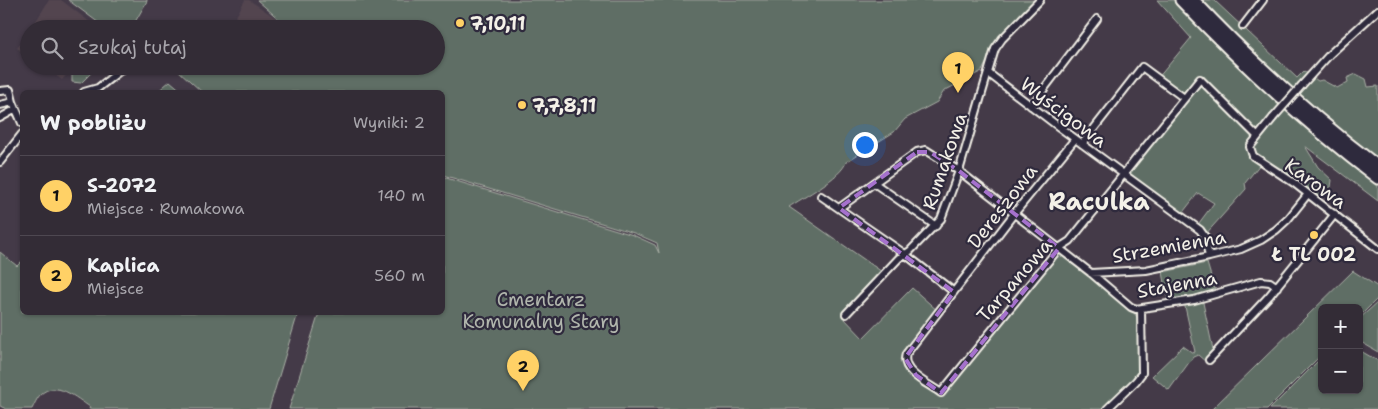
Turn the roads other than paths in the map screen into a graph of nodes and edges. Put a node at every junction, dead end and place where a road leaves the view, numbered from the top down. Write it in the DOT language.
graph roads {
  1 [pos="1040,0"];
  2 [pos="1181,0"];
  3 [pos="1193,0"];
  4 [pos="1263,0"];
  5 [pos="1378,10"];
  6 [pos="1097,19"];
  7 [pos="1243,26"];
  8 [pos="988,72"];
  9 [pos="115,75"];
  10 [pos="91,90"];
  11 [pos="0,91"];
  12 [pos="1184,98"];
  13 [pos="13,102"];
  14 [pos="0,105"];
  15 [pos="1031,106"];
  16 [pos="16,110"];
  17 [pos="0,118"];
  18 [pos="20,118"];
  19 [pos="1257,136"];
  20 [pos="20,137"];
  21 [pos="1075,139"];
  22 [pos="1082,144"];
  23 [pos="0,162"];
  24 [pos="1378,167"];
  25 [pos="959,171"];
  26 [pos="1122,174"];
  27 [pos="1378,178"];
  28 [pos="874,183"];
  29 [pos="1308,194"];
  30 [pos="821,196"];
  31 [pos="839,208"];
  32 [pos="1015,214"];
  33 [pos="1335,214"];
  34 [pos="936,226"];
  35 [pos="1059,248"];
  36 [pos="1378,249"];
  37 [pos="905,254"];
  38 [pos="1209,257"];
  39 [pos="1091,273"];
  40 [pos="1277,287"];
  41 [pos="954,292"];
  42 [pos="1141,309"];
  43 [pos="846,314"];
  44 [pos="906,354"];
  45 [pos="1209,360"];
  46 [pos="1108,409"];
  1 -- 8 [label="street, Rumakowa"];
  2 -- 27 [label="highway"];
  3 -- 24 [label="highway"];
  4 -- 7 [label="street"];
  5 -- 19 [label="street, bridge"];
  6 -- 15 [label="street"];
  8 -- 15 [label="street, Wyścigowa"];
  8 -- 25 [label="street, Rumakowa"];
  9 -- 10 [label="street"];
  11 -- 13 [label="street"];
  12 -- 19 [label="street"];
  12 -- 22 [label="street"];
  12 -- 26 [label="street, Tarpanowa"];
  13 -- 14 [label="street"];
  13 -- 16 [label="street"];
  15 -- 21 [label="street, Wyścigowa"];
  16 -- 17 [label="street"];
  16 -- 18 [label="street"];
  19 -- 29 [label="street, Karowa"];
  20 -- 23 [label="street"];
  21 -- 22 [label="street, Wyścigowa"];
  21 -- 32 [label="street, Dereszowa"];
  22 -- 26 [label="street, Wyścigowa"];
  25 -- 28 [label="street, Strzemienna"];
  25 -- 32 [label="street, Strzemienna"];
  25 -- 34 [label="street, Rumakowa"];
  26 -- 35 [label="street, Tarpanowa"];
  26 -- 38 [label="street, Wyścigowa"];
  28 -- 31 [label="street"];
  28 -- 34 [label="street"];
  29 -- 33 [label="street, Karowa"];
  29 -- 38 [label="street, Strzemienna"];
  30 -- 31 [label="street"];
  31 -- 37 [label="street"];
  32 -- 35 [label="street, Strzemienna"];
  32 -- 41 [label="street, Dereszowa"];
  33 -- 36 [label="street, Karowa"];
  33 -- 40 [label="street"];
  34 -- 37 [label="street, Rumakowa"];
  35 -- 39 [label="street, Strzemienna"];
  35 -- 44 [label="street, Tarpanowa"];
  37 -- 41 [label="street"];
  37 -- 43 [label="street, Rumakowa"];
  38 -- 39 [label="street, Strzemienna"];
  39 -- 42 [label="street, Stajenna"];
  40 -- 42 [label="street, Stajenna"];
  40 -- 45 [label="street"];
  41 -- 44 [label="street, Dereszowa"];
  42 -- 46 [label="street"];
}
